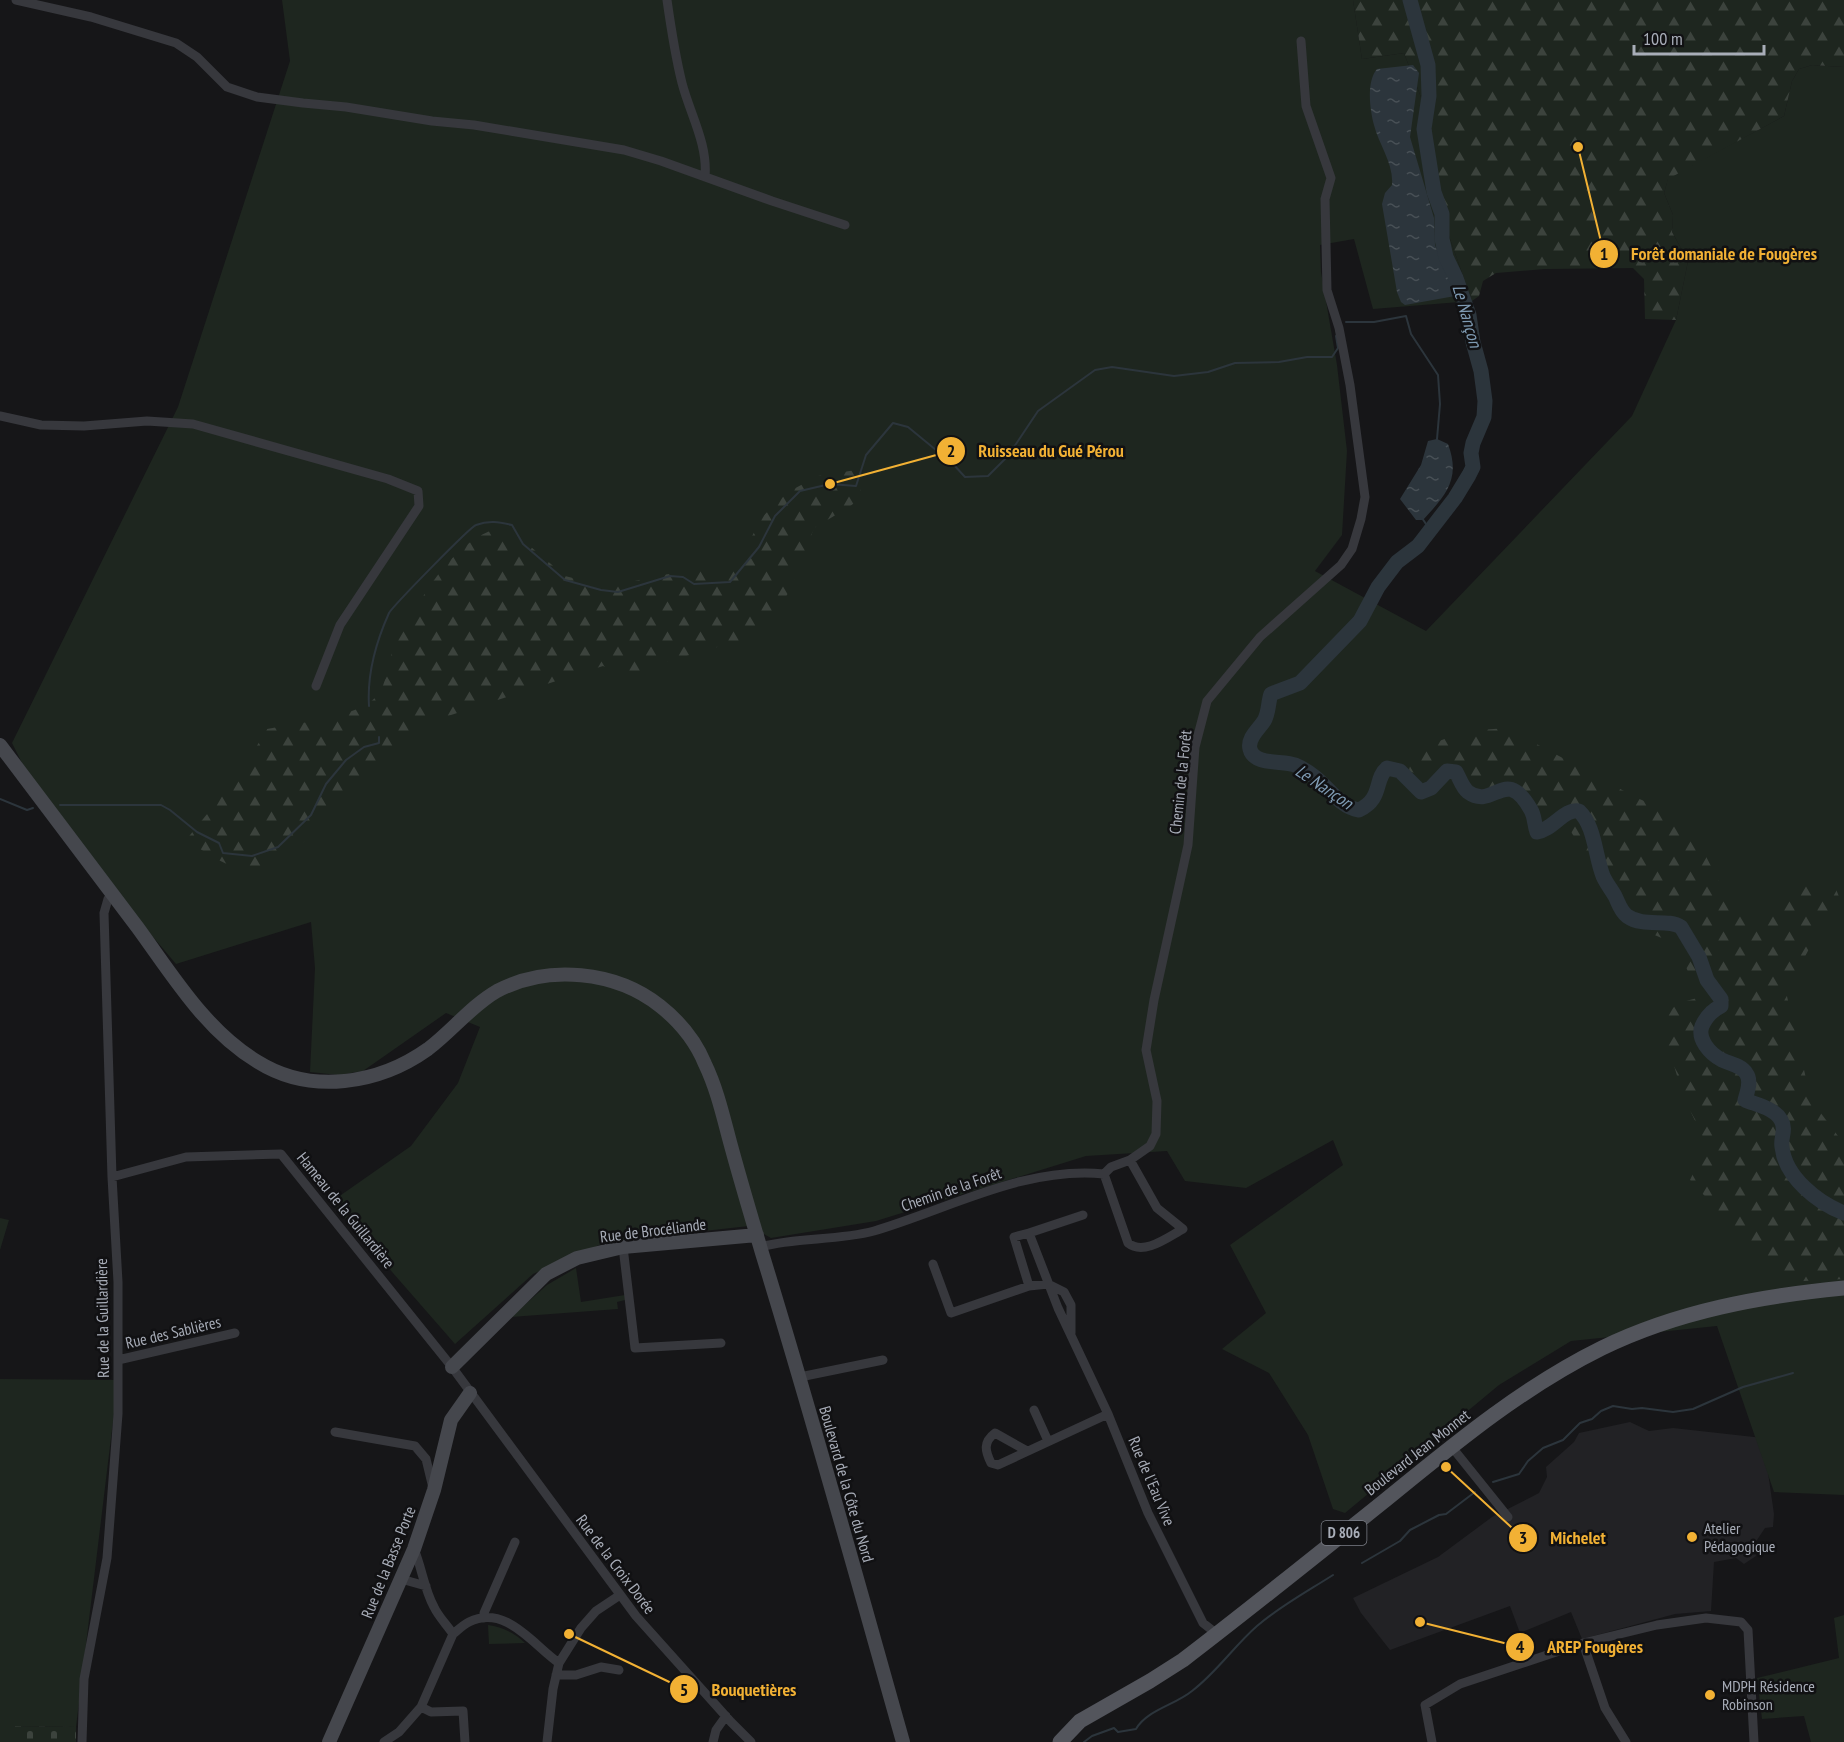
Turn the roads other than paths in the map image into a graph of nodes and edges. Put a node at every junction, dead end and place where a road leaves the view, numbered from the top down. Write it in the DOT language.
graph roads {
  1 [pos="16,0"];
  2 [pos="667,0"];
  3 [pos="1301,41"];
  4 [pos="705,177"];
  5 [pos="844,225"];
  6 [pos="0,416"];
  7 [pos="316,686"];
  8 [pos="0,745"];
  9 [pos="112,894"];
  10 [pos="1130,1160"];
  11 [pos="1104,1174"];
  12 [pos="112,1177"];
  13 [pos="1083,1215"];
  14 [pos="1029,1233"];
  15 [pos="759,1241"];
  16 [pos="622,1247"];
  17 [pos="933,1264"];
  18 [pos="1048,1284"];
  19 [pos="1029,1286"];
  20 [pos="1844,1288"];
  21 [pos="235,1333"];
  22 [pos="721,1343"];
  23 [pos="118,1360"];
  24 [pos="883,1360"];
  25 [pos="452,1367"];
  26 [pos="800,1377"];
  27 [pos="470,1393"];
  28 [pos="1034,1410"];
  29 [pos="1108,1414"];
  30 [pos="335,1432"];
  31 [pos="1048,1441"];
  32 [pos="1452,1446"];
  33 [pos="1027,1451"];
  34 [pos="434,1490"];
  35 [pos="1508,1517"];
  36 [pos="515,1542"];
  37 [pos="414,1549"];
  38 [pos="401,1579"];
  39 [pos="426,1586"];
  40 [pos="620,1595"];
  41 [pos="484,1618"];
  42 [pos="453,1634"];
  43 [pos="1217,1634"];
  44 [pos="1582,1643"];
  45 [pos="559,1663"];
  46 [pos="620,1670"];
  47 [pos="556,1675"];
  48 [pos="421,1707"];
  49 [pos="726,1716"];
  50 [pos="82,1742"];
  51 [pos="329,1742"];
  52 [pos="384,1742"];
  53 [pos="465,1742"];
  54 [pos="547,1742"];
  55 [pos="713,1742"];
  56 [pos="751,1742"];
  57 [pos="903,1742"];
  58 [pos="1060,1742"];
  59 [pos="1432,1742"];
  60 [pos="1626,1742"];
  61 [pos="1754,1742"];
  1 -- 4 [label="street"];
  2 -- 4 [label="street"];
  3 -- 10 [label="street, Chemin de la Forêt"];
  4 -- 5 [label="street"];
  6 -- 7 [label="street"];
  8 -- 9 [label="main road, Boulevard de la Côte du Nord"];
  9 -- 12 [label="street, Rue de la Guillardière"];
  9 -- 15 [label="main road, Boulevard de la Côte du Nord"];
  10 -- 11 [label="street, Chemin de la Forêt"];
  10 -- 11 [label="street"];
  11 -- 15 [label="street, Chemin de la Forêt"];
  12 -- 23 [label="street, Rue de la Guillardière"];
  12 -- 25 [label="street, Hameau de la Guillardière"];
  13 -- 14 [label="street"];
  14 -- 18 [label="street, Rue de l'Eau Vive"];
  14 -- 19 [label="street"];
  15 -- 16 [label="main road, Rue de Brocéliande"];
  15 -- 26 [label="main road, Boulevard de la Côte du Nord"];
  16 -- 22 [label="street"];
  16 -- 25 [label="main road, Rue de Brocéliande"];
  17 -- 19 [label="street"];
  18 -- 19 [label="street"];
  18 -- 29 [label="street, Rue de l'Eau Vive"];
  20 -- 32 [label="main road, Boulevard Jean Monnet / D 806"];
  21 -- 23 [label="street, Rue des Sablières"];
  23 -- 50 [label="street, Rue de la Guillardière"];
  24 -- 26 [label="street"];
  25 -- 27 [label="street, Hameau de la Guillardière"];
  26 -- 57 [label="main road, Boulevard de la Côte du Nord"];
  27 -- 34 [label="main road, Rue de la Basse Porte"];
  27 -- 40 [label="street, Rue de la Croix Dorée"];
  28 -- 31 [label="street"];
  29 -- 31 [label="street"];
  29 -- 43 [label="street, Rue de l'Eau Vive"];
  30 -- 34 [label="street"];
  31 -- 33 [label="street"];
  32 -- 35 [label="street"];
  32 -- 43 [label="main road, Boulevard Jean Monnet / D 806"];
  34 -- 37 [label="main road, Rue de la Basse Porte"];
  36 -- 41 [label="street"];
  37 -- 38 [label="main road, Rue de la Basse Porte"];
  37 -- 39 [label="street"];
  38 -- 39 [label="street"];
  38 -- 51 [label="main road, Rue de la Basse Porte"];
  39 -- 42 [label="street"];
  40 -- 45 [label="street"];
  40 -- 49 [label="street, Rue de la Croix Dorée"];
  41 -- 42 [label="street"];
  41 -- 45 [label="street"];
  42 -- 48 [label="street"];
  43 -- 58 [label="main road, Boulevard Jean Monnet / D 806"];
  44 -- 59 [label="street"];
  44 -- 60 [label="street"];
  44 -- 61 [label="street"];
  45 -- 47 [label="street"];
  46 -- 47 [label="street"];
  47 -- 54 [label="street"];
  48 -- 52 [label="street"];
  48 -- 53 [label="street"];
  49 -- 55 [label="street"];
  49 -- 56 [label="street, Rue de la Croix Dorée"];
}
